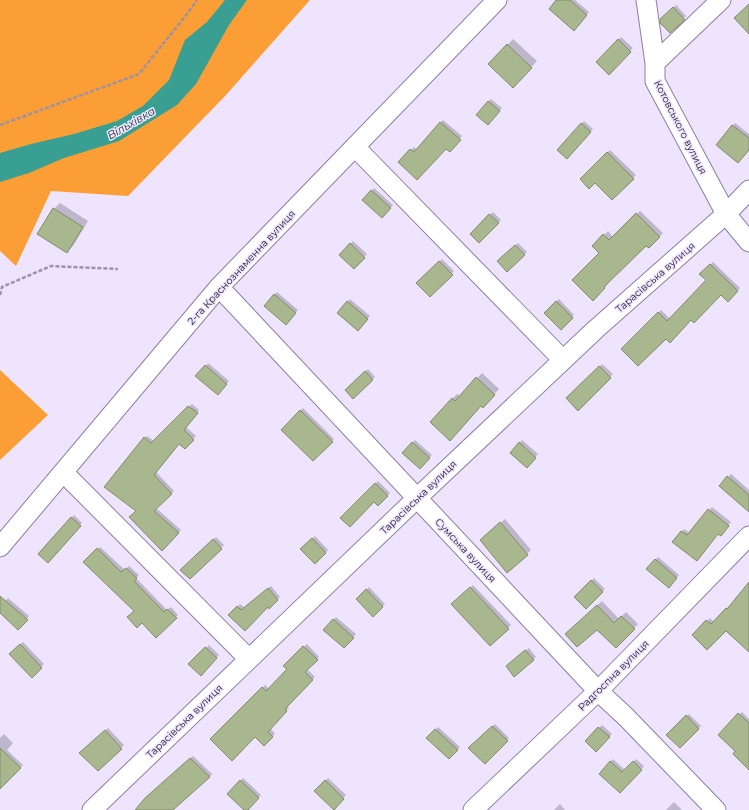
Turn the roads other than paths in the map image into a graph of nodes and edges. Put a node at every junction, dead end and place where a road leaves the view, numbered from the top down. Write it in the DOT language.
graph roads {
  1 [pos="497,0"];
  2 [pos="646,0"];
  3 [pos="722,0"];
  4 [pos="655,63"];
  5 [pos="355,147"];
  6 [pos="749,190"];
  7 [pos="726,214"];
  8 [pos="749,242"];
  9 [pos="220,288"];
  10 [pos="563,360"];
  11 [pos="63,472"];
  12 [pos="417,498"];
  13 [pos="749,536"];
  14 [pos="0,547"];
  15 [pos="249,658"];
  16 [pos="598,691"];
  17 [pos="92,810"];
  18 [pos="473,810"];
  19 [pos="716,810"];
  1 -- 5 [label="street, 2-га Краснознаменна вулиця"];
  2 -- 4 [label="street, Котовського вулиця"];
  3 -- 4 [label="street"];
  4 -- 7 [label="street, Котовського вулиця"];
  5 -- 9 [label="street, 2-га Краснознаменна вулиця"];
  5 -- 10 [label="street"];
  6 -- 7 [label="street, Тарасівська вулиця"];
  7 -- 8 [label="street, Котовського вулиця"];
  7 -- 10 [label="street, Тарасівська вулиця"];
  9 -- 11 [label="street, 2-га Краснознаменна вулиця"];
  9 -- 12 [label="street, Сумська вулиця"];
  10 -- 12 [label="street, Тарасівська вулиця"];
  11 -- 14 [label="street, 2-га Краснознаменна вулиця"];
  11 -- 15 [label="street"];
  12 -- 15 [label="street, Тарасівська вулиця"];
  12 -- 16 [label="street, Сумська вулиця"];
  13 -- 16 [label="street, Радгоспна вулиця"];
  15 -- 17 [label="street, Тарасівська вулиця"];
  16 -- 18 [label="street, Радгоспна вулиця"];
  16 -- 19 [label="street, Сумська вулиця"];
}
